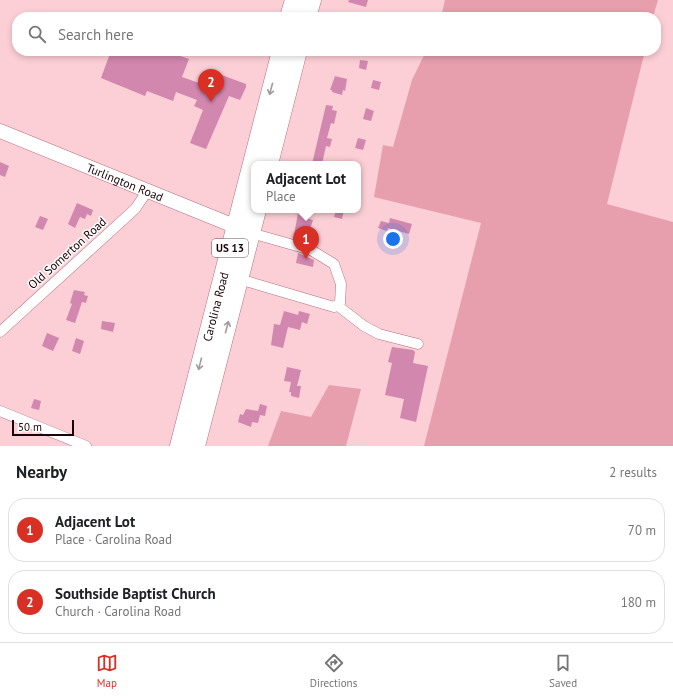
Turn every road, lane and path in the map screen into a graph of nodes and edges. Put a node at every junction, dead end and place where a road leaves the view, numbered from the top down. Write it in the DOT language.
graph roads {
  1 [pos="294,0"];
  2 [pos="312,0"];
  3 [pos="290,12"];
  4 [pos="308,12"];
  5 [pos="280,56"];
  6 [pos="297,56"];
  7 [pos="0,131"];
  8 [pos="258,161"];
  9 [pos="270,161"];
  10 [pos="148,190"];
  11 [pos="251,192"];
  12 [pos="255,213"];
  13 [pos="243,229"];
  14 [pos="239,279"];
  15 [pos="338,306"];
  16 [pos="0,332"];
  17 [pos="418,344"];
  18 [pos="0,411"];
  19 [pos="86,446"];
  20 [pos="179,446"];
  21 [pos="196,446"];
  1 -- 3 [label="highway"];
  2 -- 4 [label="highway"];
  5 -- 8 [label="highway, Carolina Road / US 13, one-way"];
  6 -- 9 [label="highway"];
  7 -- 10 [label="street, Turlington Road"];
  10 -- 13 [label="street, Turlington Road"];
  10 -- 16 [label="street, Old Somerton Road"];
  11 -- 13 [label="highway, Carolina Road / US 13, one-way"];
  12 -- 13 [label="highway, Carolina Road / US 13"];
  13 -- 14 [label="highway, Carolina Road / US 13"];
  13 -- 15 [label="street"];
  13 -- 20 [label="highway, Carolina Road / US 13, one-way"];
  14 -- 15 [label="street"];
  21 -- 14 [label="highway, Carolina Road / US 13, one-way"];
  15 -- 17 [label="street"];
  18 -- 19 [label="street"];
}
